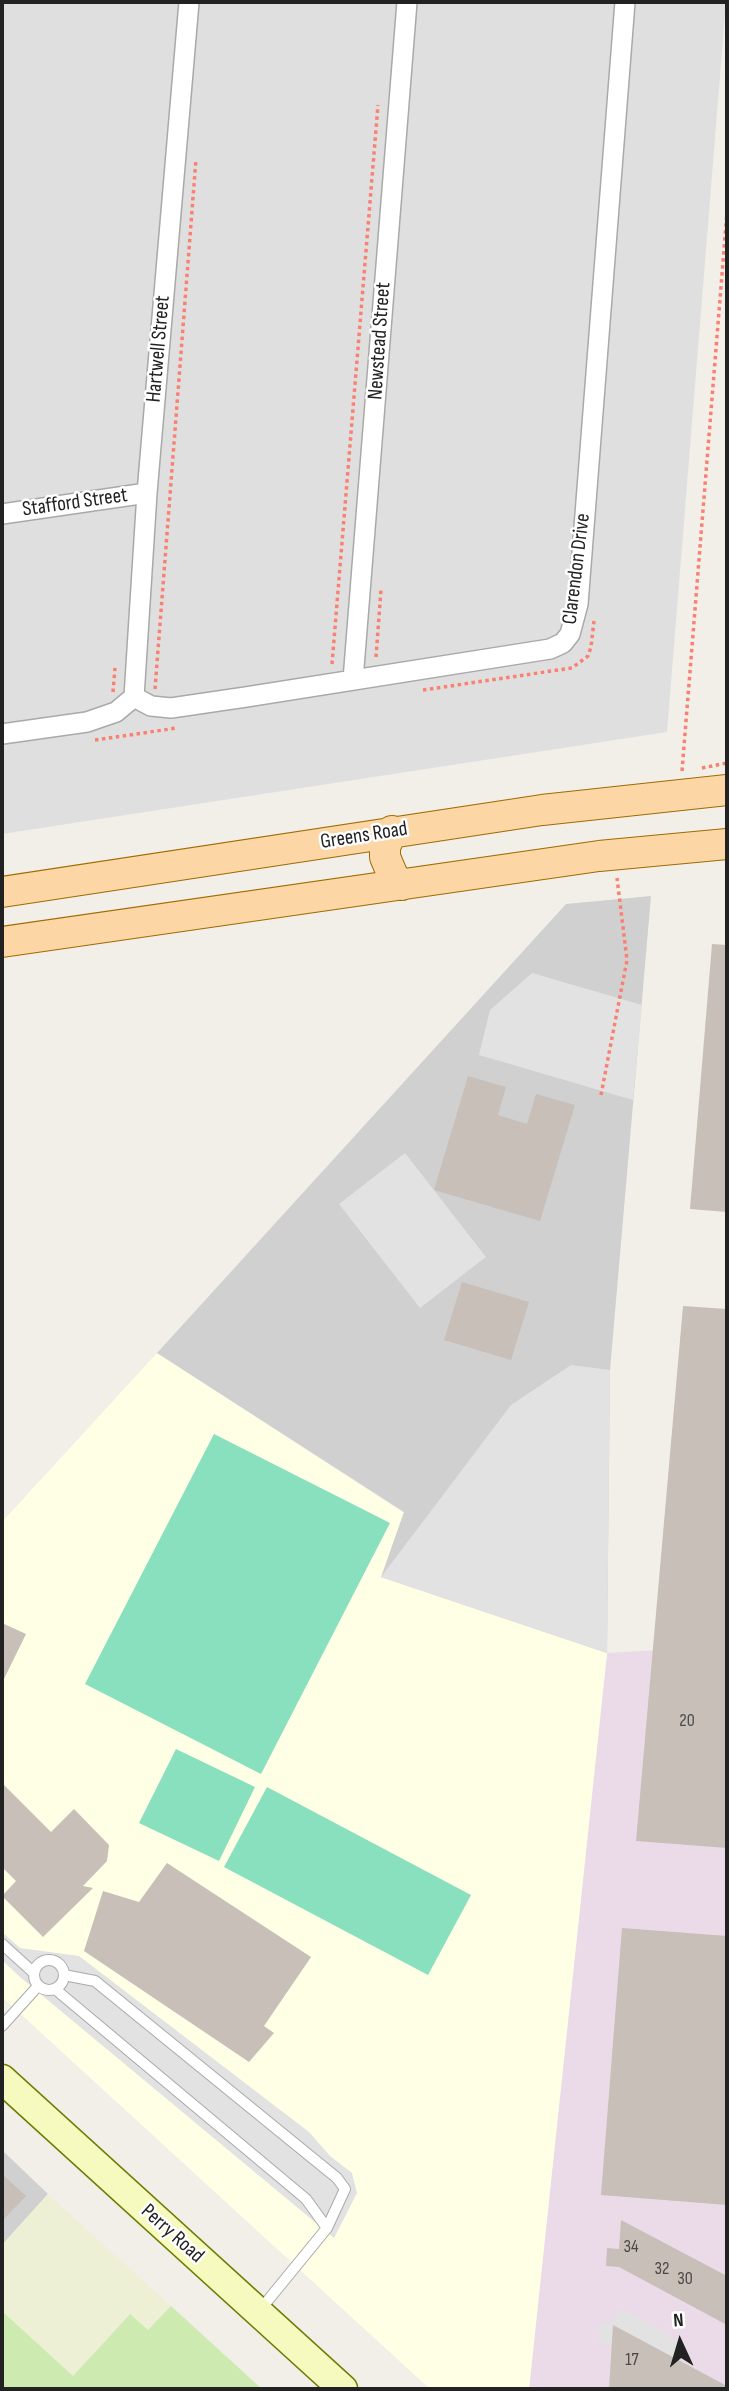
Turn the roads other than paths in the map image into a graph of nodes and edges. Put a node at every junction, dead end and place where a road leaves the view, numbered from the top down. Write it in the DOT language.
graph roads {
  1 [pos="188,2"];
  2 [pos="407,2"];
  3 [pos="625,2"];
  4 [pos="147,493"];
  5 [pos="2,514"];
  6 [pos="354,670"];
  7 [pos="134,696"];
  8 [pos="2,734"];
  9 [pos="727,790"];
  10 [pos="392,831"];
  11 [pos="727,844"];
  12 [pos="402,885"];
  13 [pos="2,892"];
  14 [pos="2,942"];
  15 [pos="2,1944"];
  16 [pos="34,1973"];
  17 [pos="64,1975"];
  18 [pos="38,1986"];
  19 [pos="55,1989"];
  20 [pos="2,2026"];
  21 [pos="2,2079"];
  22 [pos="327,2228"];
  23 [pos="258,2312"];
  24 [pos="343,2389"];
  1 -- 4 [label="street, Hartwell Street"];
  2 -- 6 [label="street, Newstead Street"];
  3 -- 6 [label="street, Clarendon Drive"];
  4 -- 5 [label="street, Stafford Street"];
  4 -- 7 [label="street, Hartwell Street"];
  6 -- 7 [label="street, Clarendon Drive"];
  7 -- 8 [label="street"];
  9 -- 10 [label="main road, Greens Road"];
  10 -- 12 [label="main road"];
  10 -- 13 [label="main road, Greens Road"];
  11 -- 12 [label="main road"];
  12 -- 14 [label="main road"];
  15 -- 16 [label="lane"];
  16 -- 17 [label="lane"];
  16 -- 18 [label="lane"];
  17 -- 19 [label="lane"];
  17 -- 22 [label="lane"];
  18 -- 19 [label="lane"];
  18 -- 20 [label="lane"];
  19 -- 22 [label="lane"];
  21 -- 23 [label="main road, Perry Road"];
  22 -- 23 [label="lane"];
  23 -- 24 [label="main road, Perry Road"];
}
